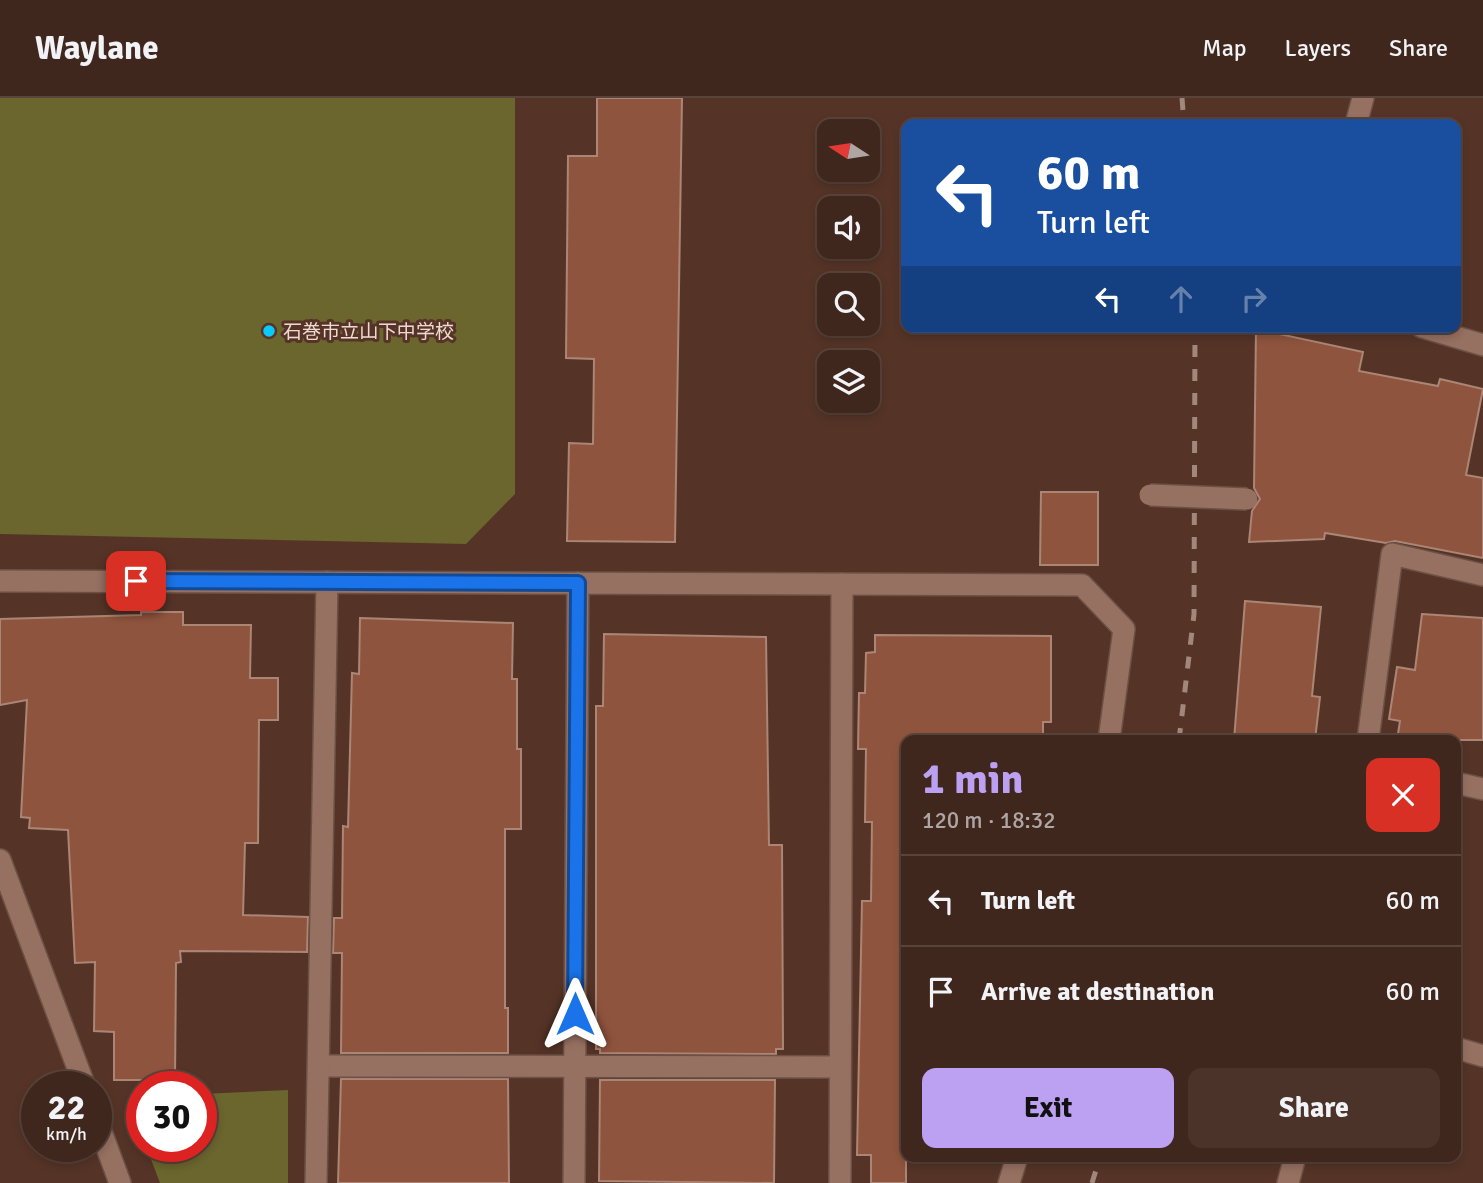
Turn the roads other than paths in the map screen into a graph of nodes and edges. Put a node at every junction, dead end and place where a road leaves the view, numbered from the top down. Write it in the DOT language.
graph roads {
  1 [pos="1363,98"];
  2 [pos="1357,119"];
  3 [pos="1442,333"];
  4 [pos="1483,345"];
  5 [pos="1150,495"];
  6 [pos="1247,499"];
  7 [pos="1483,575"];
  8 [pos="0,580"];
  9 [pos="327,582"];
  10 [pos="578,583"];
  11 [pos="842,584"];
  12 [pos="1110,735"];
  13 [pos="1369,735"];
  14 [pos="1461,784"];
  15 [pos="1483,789"];
  16 [pos="0,860"];
  17 [pos="1461,1049"];
  18 [pos="1483,1056"];
  19 [pos="320,1066"];
  20 [pos="574,1067"];
  21 [pos="839,1067"];
  22 [pos="79,1071"];
  23 [pos="112,1161"];
  24 [pos="1015,1162"];
  25 [pos="1294,1162"];
  26 [pos="120,1183"];
  27 [pos="316,1183"];
  28 [pos="574,1183"];
  29 [pos="839,1183"];
  30 [pos="1009,1183"];
  31 [pos="1288,1183"];
  1 -- 2 [label="street"];
  3 -- 4 [label="street"];
  5 -- 6 [label="street, bridge"];
  7 -- 13 [label="street"];
  8 -- 9 [label="street"];
  9 -- 10 [label="street"];
  9 -- 19 [label="street"];
  10 -- 11 [label="street"];
  10 -- 20 [label="street"];
  11 -- 12 [label="street"];
  11 -- 21 [label="street"];
  14 -- 15 [label="street"];
  16 -- 22 [label="street"];
  17 -- 18 [label="street"];
  19 -- 20 [label="street"];
  19 -- 27 [label="street"];
  20 -- 21 [label="street"];
  20 -- 28 [label="street"];
  21 -- 29 [label="street"];
  23 -- 26 [label="street"];
  24 -- 30 [label="street"];
  25 -- 31 [label="street"];
}
